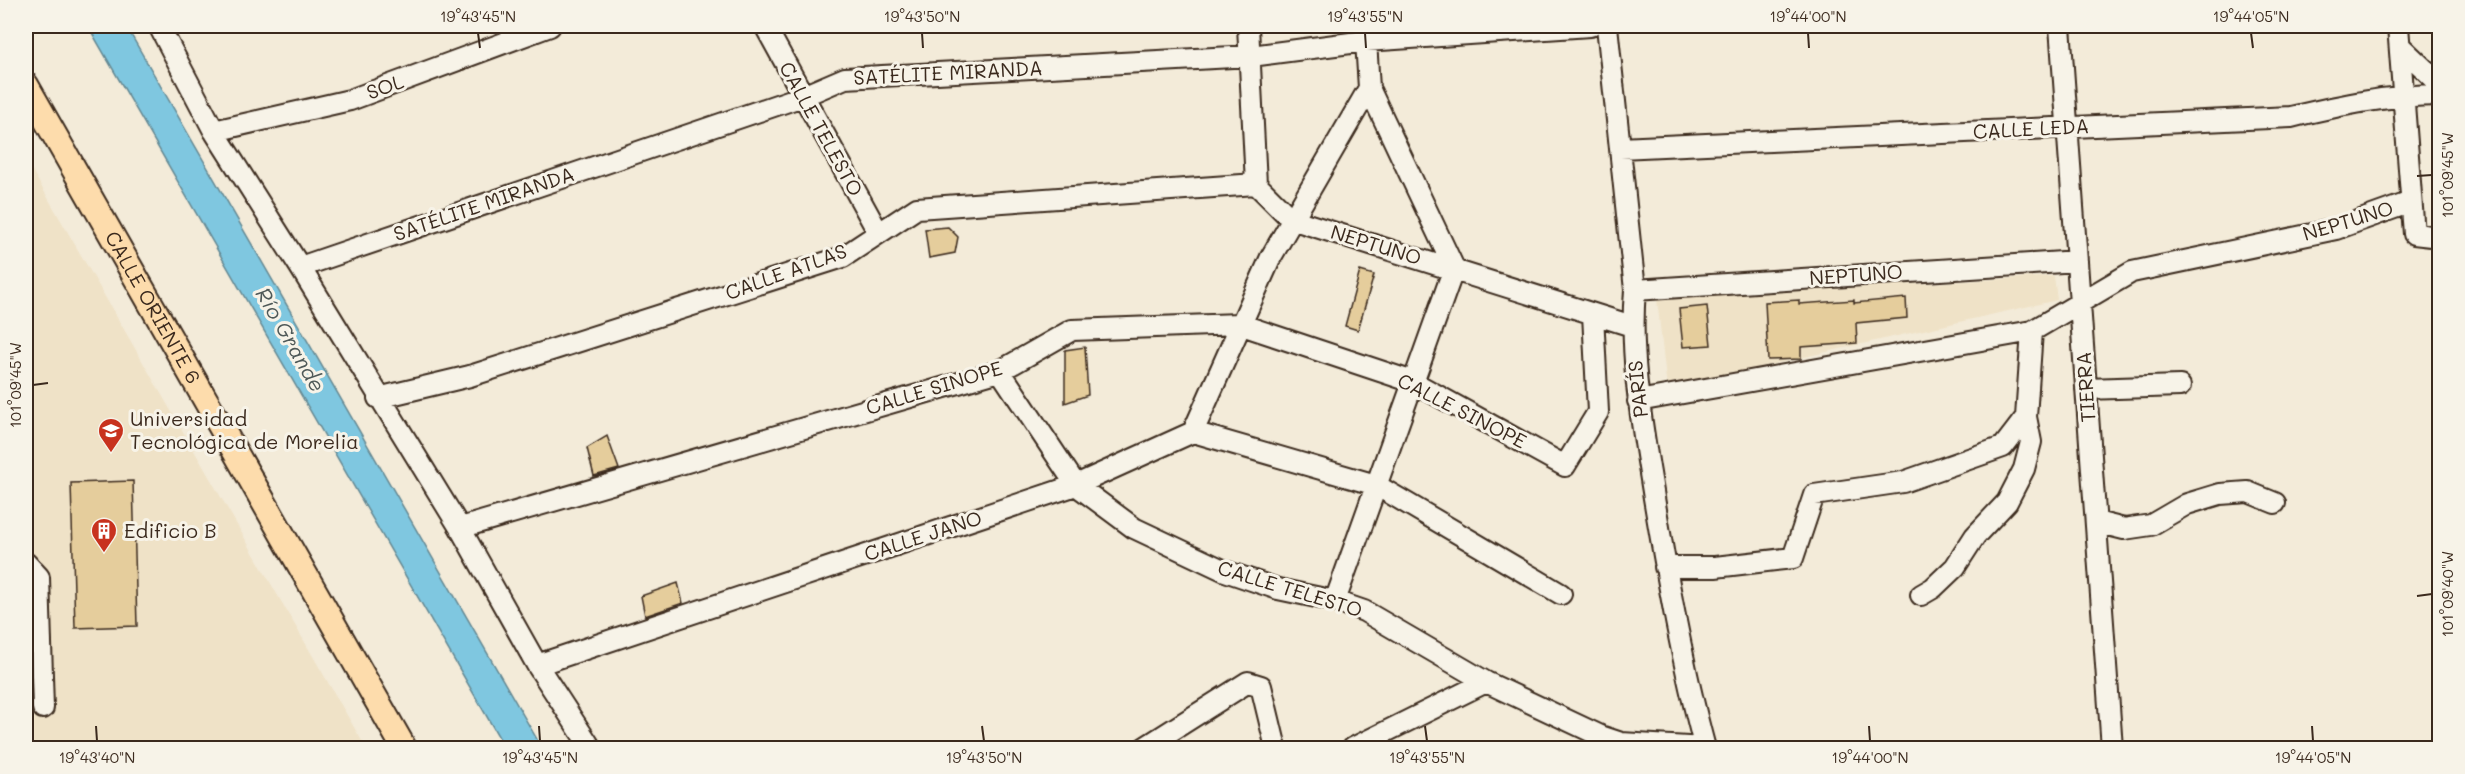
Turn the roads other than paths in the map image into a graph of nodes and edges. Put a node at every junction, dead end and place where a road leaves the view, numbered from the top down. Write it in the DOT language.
graph roads {
  1 [pos="159,26"];
  2 [pos="550,26"];
  3 [pos="765,26"];
  4 [pos="1248,26"];
  5 [pos="1590,26"];
  6 [pos="1607,26"];
  7 [pos="2060,26"];
  8 [pos="2398,26"];
  9 [pos="1366,41"];
  10 [pos="2400,46"];
  11 [pos="1251,56"];
  12 [pos="2439,84"];
  13 [pos="26,85"];
  14 [pos="1370,87"];
  15 [pos="2439,94"];
  16 [pos="2403,95"];
  17 [pos="803,96"];
  18 [pos="2068,127"];
  19 [pos="214,131"];
  20 [pos="1620,148"];
  21 [pos="1256,184"];
  22 [pos="2411,202"];
  23 [pos="1291,219"];
  24 [pos="879,232"];
  25 [pos="2439,237"];
  26 [pos="2077,261"];
  27 [pos="300,267"];
  28 [pos="1454,268"];
  29 [pos="1635,290"];
  30 [pos="2080,304"];
  31 [pos="1593,314"];
  32 [pos="1239,324"];
  33 [pos="1632,326"];
  34 [pos="2032,331"];
  35 [pos="1000,371"];
  36 [pos="1413,382"];
  37 [pos="2180,386"];
  38 [pos="2086,389"];
  39 [pos="378,398"];
  40 [pos="1638,401"];
  41 [pos="2026,417"];
  42 [pos="1192,432"];
  43 [pos="1076,485"];
  44 [pos="1376,485"];
  45 [pos="2276,503"];
  46 [pos="2096,522"];
  47 [pos="460,528"];
  48 [pos="26,564"];
  49 [pos="1665,567"];
  50 [pos="1561,594"];
  51 [pos="1921,595"];
  52 [pos="1335,601"];
  53 [pos="537,665"];
  54 [pos="1486,682"];
  55 [pos="44,708"];
  56 [pos="404,748"];
  57 [pos="591,748"];
  58 [pos="1144,748"];
  59 [pos="1276,748"];
  60 [pos="1353,748"];
  61 [pos="1705,748"];
  62 [pos="2112,748"];
  1 -- 19 [label="street"];
  2 -- 19 [label="street, SOL"];
  3 -- 17 [label="street, CALLE TELESTO"];
  4 -- 11 [label="street"];
  5 -- 9 [label="street, SATÉLITE MIRANDA"];
  6 -- 20 [label="street, PARÍS"];
  7 -- 18 [label="street, TIERRA"];
  8 -- 10 [label="street, NEPTUNO"];
  9 -- 11 [label="street, SATÉLITE MIRANDA"];
  9 -- 14 [label="street"];
  10 -- 12 [label="street"];
  10 -- 16 [label="street, NEPTUNO"];
  11 -- 17 [label="street, SATÉLITE MIRANDA"];
  11 -- 21 [label="street"];
  13 -- 56 [label="main road, CALLE ORIENTE 6"];
  14 -- 23 [label="street"];
  14 -- 28 [label="street"];
  15 -- 16 [label="street, CALLE LEDA"];
  16 -- 18 [label="street, CALLE LEDA"];
  16 -- 22 [label="street, NEPTUNO"];
  17 -- 24 [label="street, CALLE TELESTO"];
  17 -- 27 [label="street, SATÉLITE MIRANDA"];
  18 -- 20 [label="street, CALLE LEDA"];
  18 -- 26 [label="street, TIERRA"];
  19 -- 27 [label="street"];
  20 -- 29 [label="street, PARÍS"];
  21 -- 23 [label="street"];
  21 -- 24 [label="street, CALLE ATLAS"];
  22 -- 25 [label="street, NEPTUNO"];
  22 -- 30 [label="street, NEPTUNO"];
  23 -- 28 [label="street, NEPTUNO"];
  23 -- 32 [label="street"];
  24 -- 39 [label="street, CALLE ATLAS"];
  26 -- 29 [label="street, NEPTUNO"];
  26 -- 30 [label="street, TIERRA"];
  27 -- 39 [label="street"];
  28 -- 31 [label="street, NEPTUNO"];
  28 -- 36 [label="street"];
  29 -- 33 [label="street, PARÍS"];
  30 -- 34 [label="street, NEPTUNO"];
  30 -- 38 [label="street, TIERRA"];
  31 -- 33 [label="street, NEPTUNO"];
  31 -- 36 [label="street, CALLE SINOPE"];
  32 -- 35 [label="street, CALLE SINOPE"];
  32 -- 36 [label="street, CALLE SINOPE"];
  32 -- 42 [label="street"];
  33 -- 40 [label="street, PARÍS"];
  34 -- 40 [label="street, NEPTUNO"];
  34 -- 41 [label="street"];
  35 -- 43 [label="street, CALLE TELESTO"];
  35 -- 47 [label="street, CALLE SINOPE"];
  36 -- 44 [label="street"];
  37 -- 38 [label="street"];
  38 -- 46 [label="street, TIERRA"];
  39 -- 47 [label="street"];
  40 -- 49 [label="street, PARÍS"];
  41 -- 49 [label="street"];
  41 -- 51 [label="street"];
  42 -- 43 [label="street, CALLE JANO"];
  42 -- 44 [label="street"];
  43 -- 52 [label="street, CALLE TELESTO"];
  43 -- 53 [label="street, CALLE JANO"];
  44 -- 50 [label="street"];
  44 -- 52 [label="street"];
  45 -- 46 [label="street"];
  46 -- 62 [label="street, TIERRA"];
  47 -- 53 [label="street"];
  48 -- 55 [label="street"];
  49 -- 61 [label="street, PARÍS"];
  52 -- 54 [label="street, CALLE TELESTO"];
  53 -- 57 [label="street"];
  54 -- 60 [label="street"];
  54 -- 61 [label="street, CALLE TELESTO"];
  58 -- 59 [label="street"];
}
